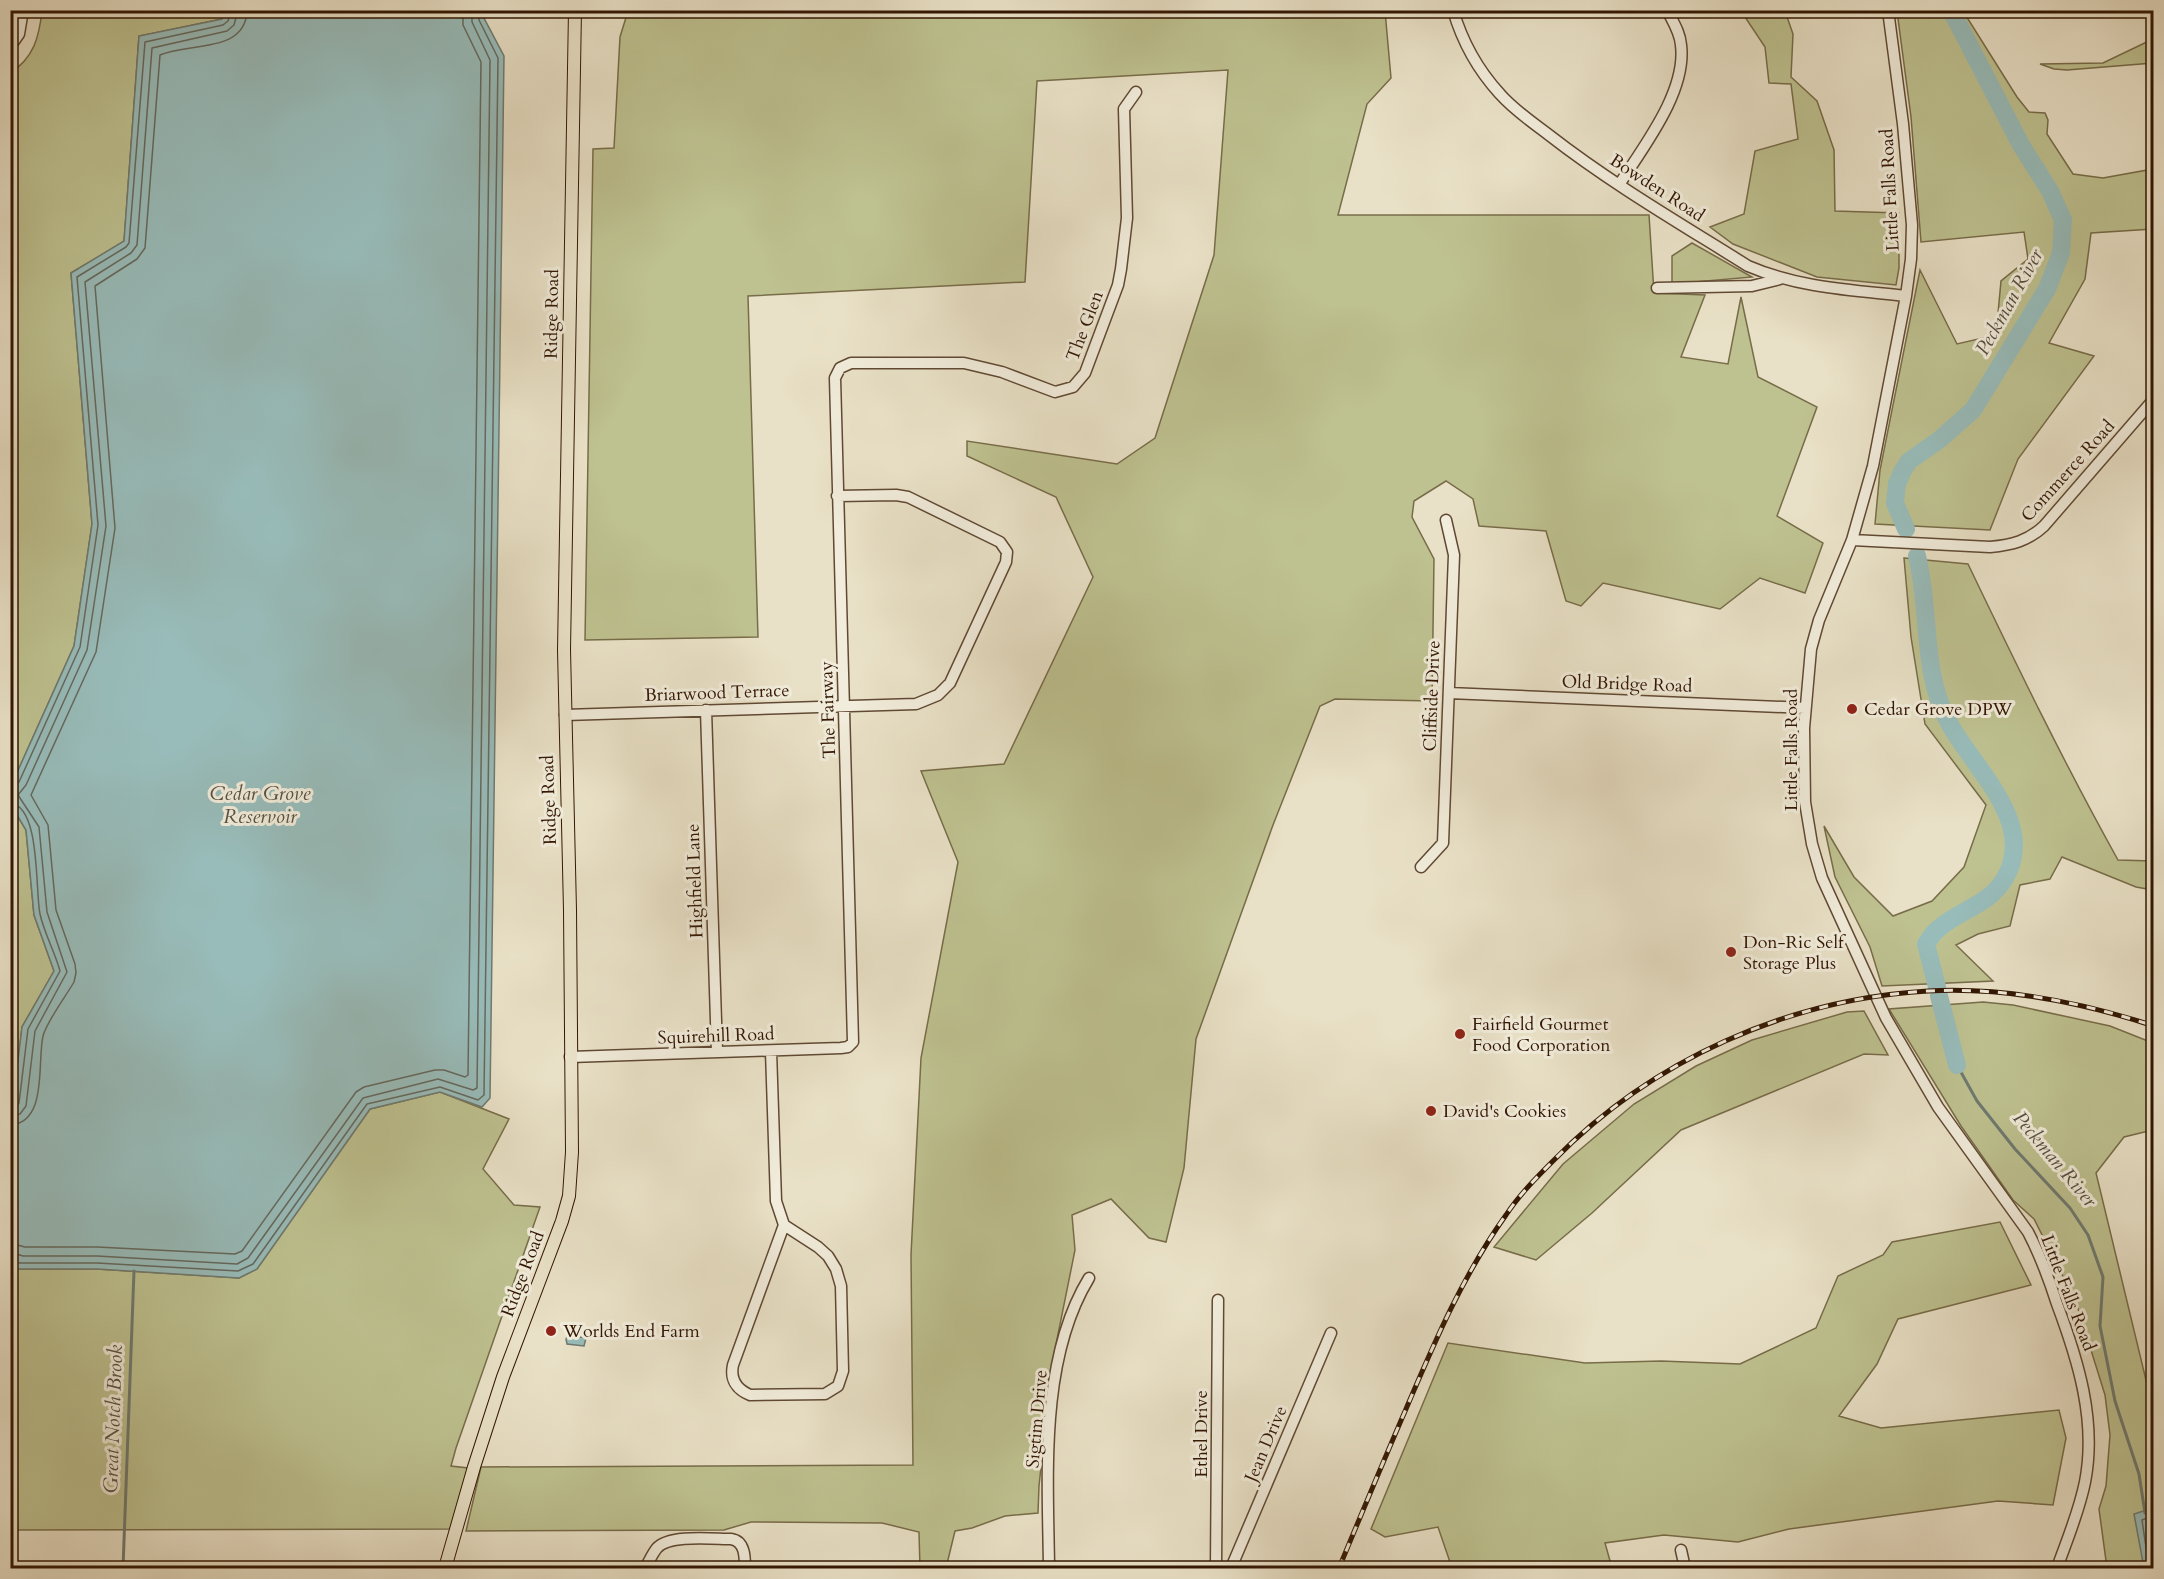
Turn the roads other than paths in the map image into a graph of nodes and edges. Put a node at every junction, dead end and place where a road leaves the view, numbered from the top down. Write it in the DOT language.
graph roads {
  1 [pos="24,10"];
  2 [pos="575,10"];
  3 [pos="1453,10"];
  4 [pos="1667,10"];
  5 [pos="1888,10"];
  6 [pos="10,47"];
  7 [pos="1136,92"];
  8 [pos="1619,185"];
  9 [pos="1780,279"];
  10 [pos="1657,288"];
  11 [pos="1906,296"];
  12 [pos="834,383"];
  13 [pos="2154,399"];
  14 [pos="837,496"];
  15 [pos="1446,520"];
  16 [pos="1852,540"];
  17 [pos="1449,693"];
  18 [pos="844,706"];
  19 [pos="1805,708"];
  20 [pos="706,710"];
  21 [pos="565,715"];
  22 [pos="1421,867"];
  23 [pos="854,1036"];
  24 [pos="771,1051"];
  25 [pos="717,1052"];
  26 [pos="570,1057"];
  27 [pos="784,1225"];
  28 [pos="1089,1278"];
  29 [pos="1218,1300"];
  30 [pos="1331,1333"];
  31 [pos="1681,1550"];
  32 [pos="445,1569"];
  33 [pos="645,1569"];
  34 [pos="745,1569"];
  35 [pos="1049,1569"];
  36 [pos="1216,1569"];
  37 [pos="1231,1569"];
  38 [pos="1685,1569"];
  39 [pos="2056,1569"];
  1 -- 6 [label="street"];
  2 -- 21 [label="main road, Ridge Road"];
  3 -- 8 [label="street, Bowden Road"];
  4 -- 8 [label="street"];
  5 -- 11 [label="street, Little Falls Road"];
  7 -- 12 [label="street, The Glen"];
  8 -- 9 [label="street, Bowden Road"];
  9 -- 10 [label="street"];
  9 -- 11 [label="street, Bowden Road"];
  11 -- 16 [label="street, Little Falls Road"];
  12 -- 14 [label="street, The Fairway"];
  13 -- 16 [label="street, Commerce Road"];
  14 -- 18 [label="street, The Fairway"];
  14 -- 18 [label="street, Briarwood Terrace"];
  15 -- 17 [label="street, Cliffside Drive"];
  16 -- 19 [label="street, Little Falls Road"];
  17 -- 19 [label="street, Old Bridge Road"];
  17 -- 22 [label="street, Cliffside Drive"];
  18 -- 20 [label="street, Briarwood Terrace"];
  18 -- 23 [label="street, The Fairway"];
  19 -- 39 [label="street, Little Falls Road"];
  20 -- 21 [label="street, Briarwood Terrace"];
  20 -- 25 [label="street, Highfield Lane"];
  21 -- 26 [label="main road, Ridge Road"];
  23 -- 24 [label="street, Squirehill Road"];
  24 -- 25 [label="street, Squirehill Road"];
  24 -- 27 [label="street"];
  25 -- 26 [label="street, Squirehill Road"];
  26 -- 32 [label="main road, Ridge Road"];
  27 -- 27 [label="street"];
  28 -- 35 [label="street, Sigtim Drive"];
  29 -- 36 [label="street, Ethel Drive"];
  30 -- 37 [label="street, Jean Drive"];
  31 -- 38 [label="street"];
  33 -- 34 [label="street"];
}
